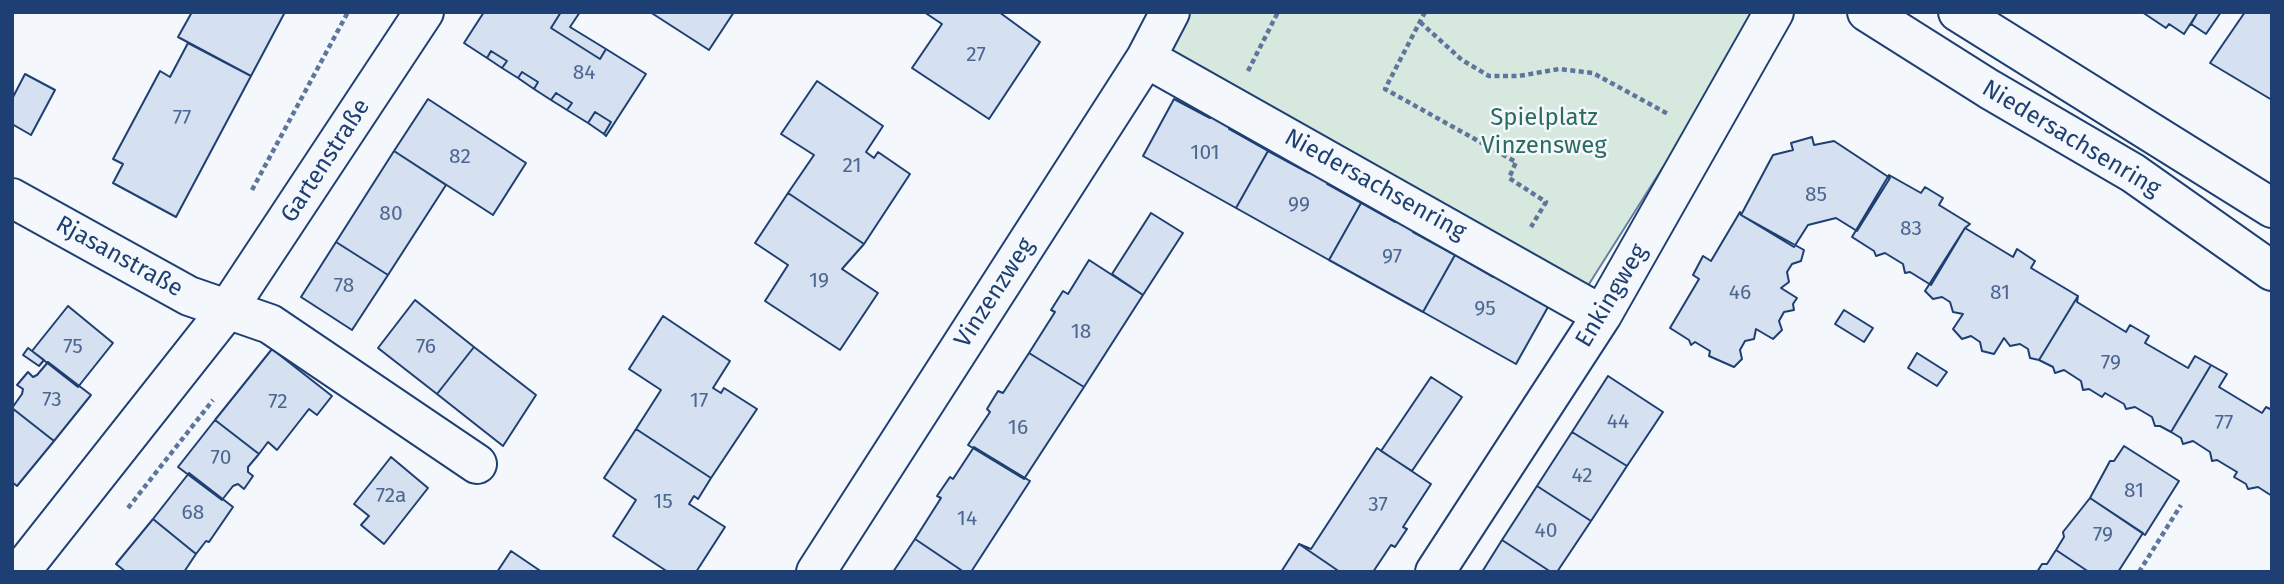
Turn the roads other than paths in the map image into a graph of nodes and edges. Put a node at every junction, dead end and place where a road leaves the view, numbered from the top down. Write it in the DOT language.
graph roads {
  1 [pos="424,12"];
  2 [pos="1170,12"];
  3 [pos="1774,12"];
  4 [pos="1867,12"];
  5 [pos="1958,12"];
  6 [pos="1146,58"];
  7 [pos="12,198"];
  8 [pos="2272,208"];
  9 [pos="2272,271"];
  10 [pos="228,310"];
  11 [pos="1602,315"];
  12 [pos="477,464"];
  13 [pos="20,572"];
  14 [pos="816,572"];
  15 [pos="1436,572"];
  1 -- 10 [label="street, Gartenstraße"];
  2 -- 6 [label="street, Vinzenzweg"];
  3 -- 11 [label="street, Enkingweg"];
  4 -- 9 [label="street, Niedersachsenring"];
  5 -- 8 [label="street, Niedersachsenring"];
  6 -- 11 [label="street, Niedersachsenring"];
  6 -- 14 [label="street, Vinzenzweg"];
  7 -- 10 [label="street, Rjasanstraße"];
  10 -- 12 [label="street"];
  10 -- 13 [label="street, Gartenstraße"];
  11 -- 15 [label="street, Enkingweg"];
}
